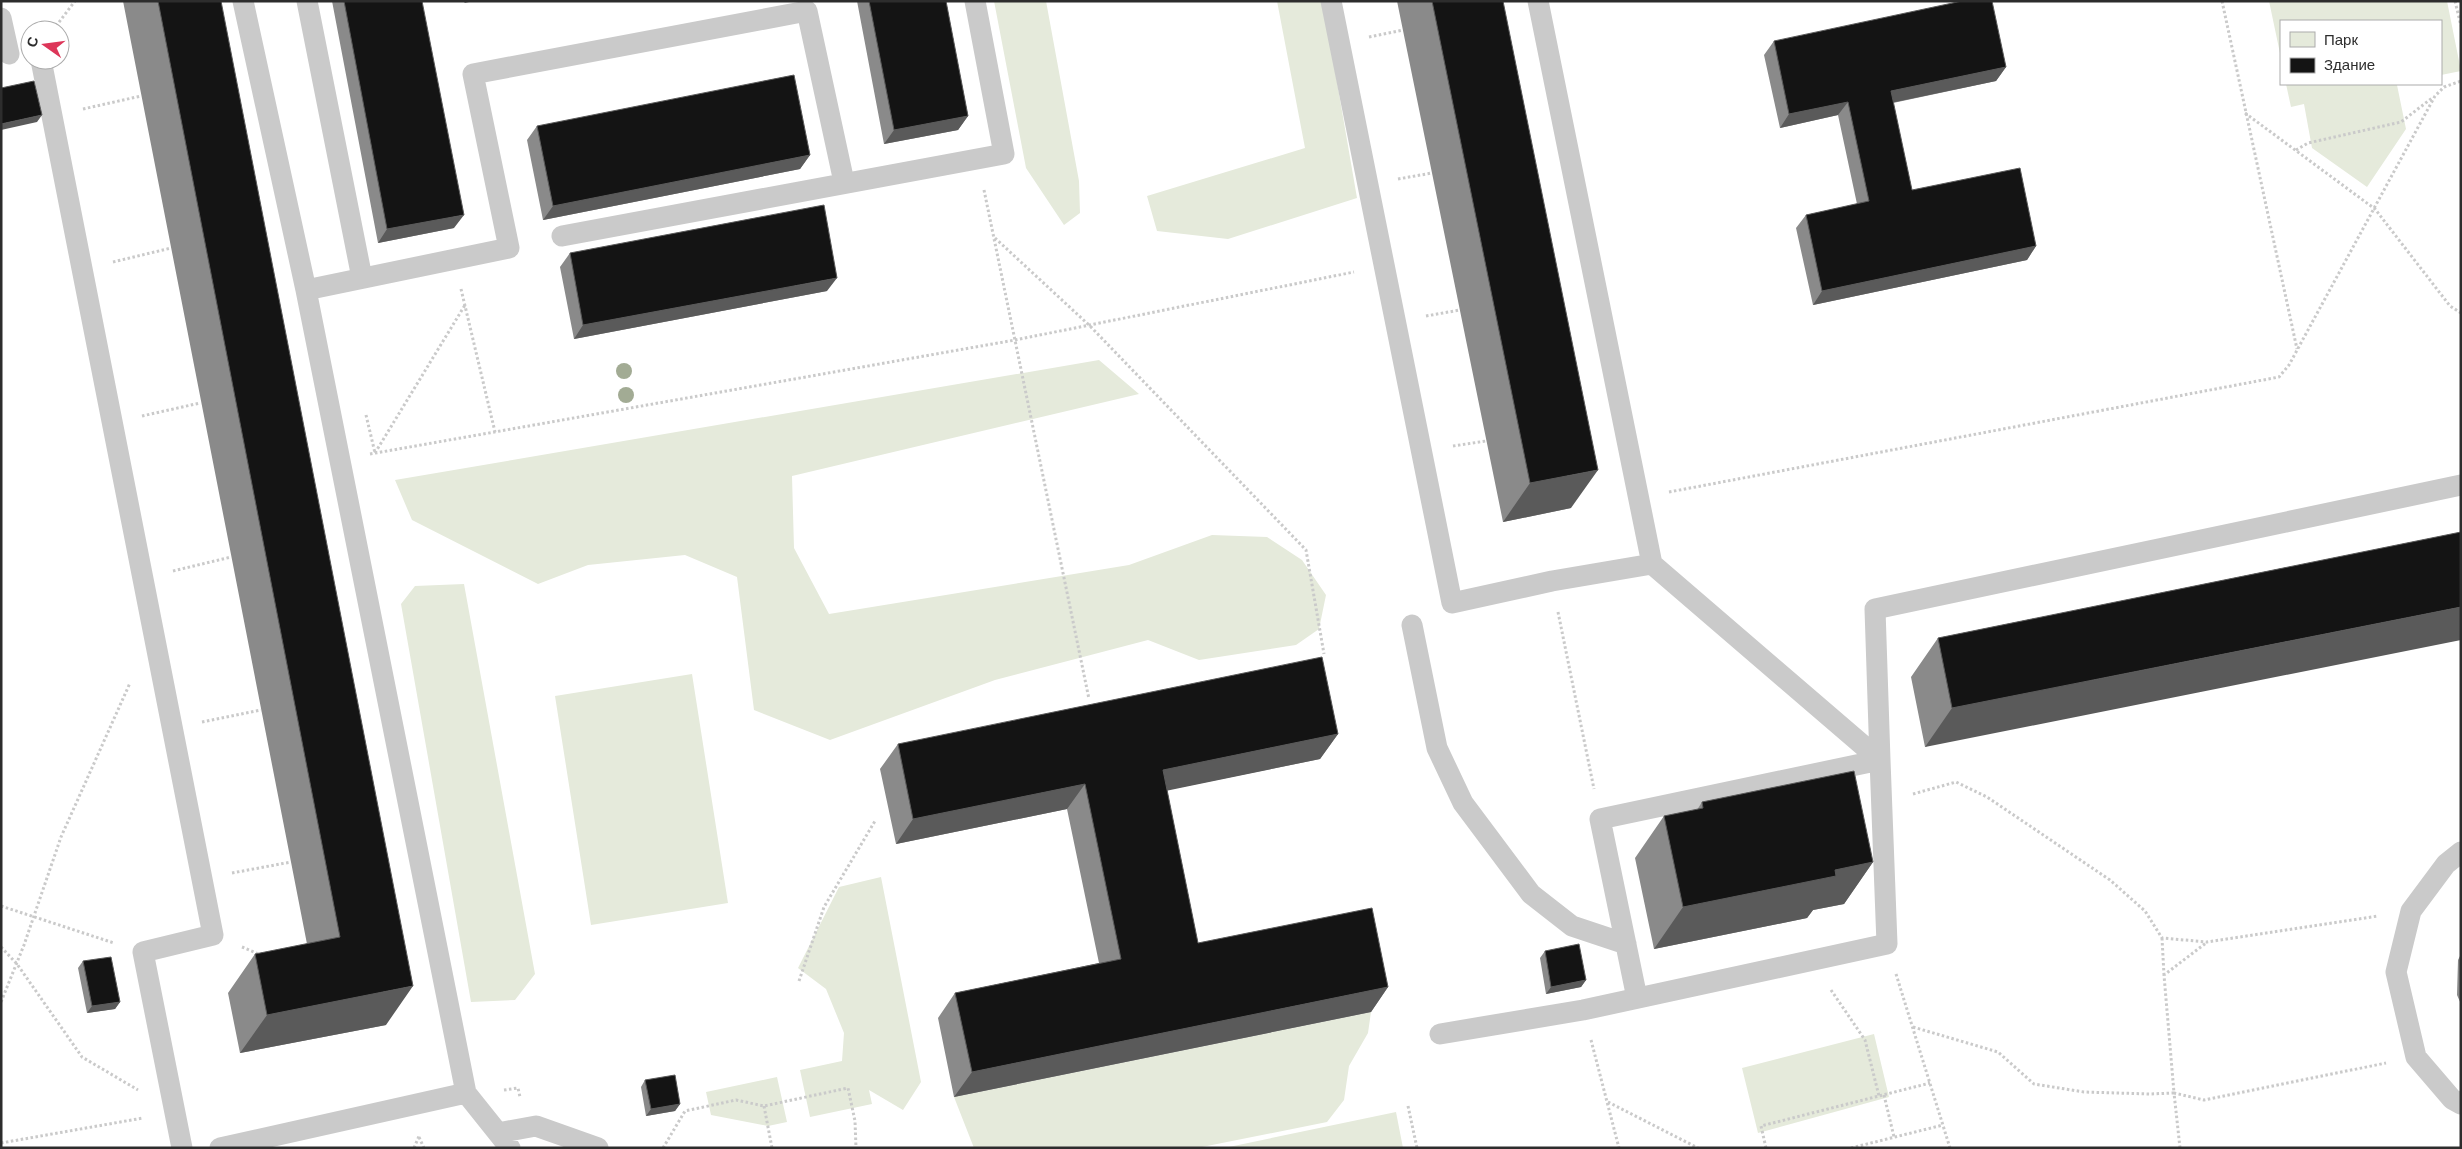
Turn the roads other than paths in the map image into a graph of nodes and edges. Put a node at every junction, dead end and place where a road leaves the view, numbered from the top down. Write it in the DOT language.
graph roads {
  1 [pos="243,1"];
  2 [pos="307,1"];
  3 [pos="975,1"];
  4 [pos="1331,1"];
  5 [pos="1538,1"];
  6 [pos="1,18"];
  7 [pos="20,52"];
  8 [pos="5,55"];
  9 [pos="43,70"];
  10 [pos="844,182"];
  11 [pos="562,236"];
  12 [pos="362,278"];
  13 [pos="306,290"];
  14 [pos="2461,485"];
  15 [pos="1652,564"];
  16 [pos="1412,625"];
  17 [pos="1880,760"];
  18 [pos="2461,852"];
  19 [pos="1626,944"];
  20 [pos="1637,998"];
  21 [pos="1440,1034"];
  22 [pos="466,1093"];
  23 [pos="2461,1104"];
  24 [pos="504,1140"];
  25 [pos="182,1148"];
  26 [pos="220,1148"];
  27 [pos="598,1148"];
  1 -- 13 [label="lane"];
  2 -- 12 [label="lane"];
  3 -- 10 [label="lane"];
  4 -- 15 [label="lane"];
  5 -- 15 [label="lane"];
  6 -- 8 [label="lane"];
  7 -- 8 [label="lane"];
  9 -- 25 [label="lane"];
  10 -- 11 [label="lane"];
  10 -- 12 [label="lane"];
  12 -- 13 [label="lane"];
  13 -- 22 [label="lane"];
  14 -- 17 [label="lane"];
  15 -- 17 [label="lane"];
  16 -- 19 [label="lane"];
  17 -- 19 [label="lane"];
  17 -- 20 [label="lane"];
  18 -- 23 [label="lane"];
  19 -- 20 [label="lane"];
  20 -- 21 [label="lane"];
  22 -- 24 [label="lane"];
  22 -- 26 [label="lane"];
  24 -- 27 [label="lane"];
}
